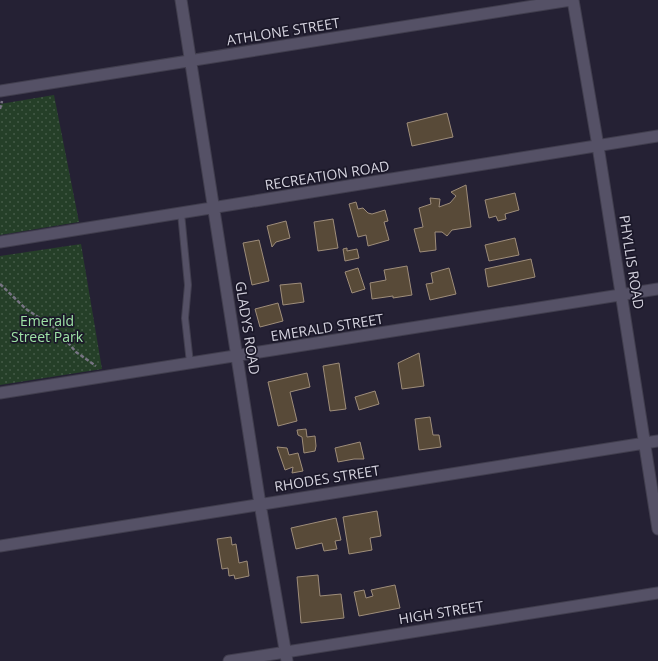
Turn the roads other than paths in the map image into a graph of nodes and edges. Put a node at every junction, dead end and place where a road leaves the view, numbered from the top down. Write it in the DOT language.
graph roads {
  1 [pos="181,0"];
  2 [pos="572,0"];
  3 [pos="190,61"];
  4 [pos="0,91"];
  5 [pos="658,136"];
  6 [pos="598,146"];
  7 [pos="213,208"];
  8 [pos="181,214"];
  9 [pos="0,242"];
  10 [pos="658,288"];
  11 [pos="622,294"];
  12 [pos="237,356"];
  13 [pos="190,363"];
  14 [pos="0,393"];
  15 [pos="658,441"];
  16 [pos="646,443"];
  17 [pos="260,504"];
  18 [pos="658,530"];
  19 [pos="0,546"];
  20 [pos="658,593"];
  21 [pos="286,657"];
  22 [pos="229,661"];
  1 -- 3 [label="street, GLADYS ROAD"];
  2 -- 3 [label="street, ATHLONE STREET"];
  2 -- 6 [label="street, PHYLLIS ROAD"];
  3 -- 4 [label="street, ATHLONE STREET"];
  3 -- 7 [label="street, GLADYS ROAD"];
  5 -- 6 [label="street, RECREATION ROAD"];
  6 -- 7 [label="street, RECREATION ROAD"];
  6 -- 11 [label="street, PHYLLIS ROAD"];
  7 -- 8 [label="street, RECREATION ROAD"];
  7 -- 12 [label="street, GLADYS ROAD"];
  8 -- 9 [label="street, RECREATION ROAD"];
  8 -- 13 [label="lane"];
  10 -- 11 [label="street, EMERALD STREET"];
  11 -- 12 [label="street, EMERALD STREET"];
  11 -- 16 [label="street, PHYLLIS ROAD"];
  12 -- 13 [label="street, EMERALD STREET"];
  12 -- 17 [label="street, GLADYS ROAD"];
  13 -- 14 [label="street, EMERALD STREET"];
  15 -- 16 [label="street, RHODES STREET"];
  16 -- 17 [label="street, RHODES STREET"];
  16 -- 18 [label="street, PHYLLIS ROAD"];
  17 -- 19 [label="street, RHODES STREET"];
  17 -- 21 [label="street, GLADYS ROAD"];
  20 -- 21 [label="street, HIGH STREET"];
  21 -- 22 [label="street, HIGH STREET"];
}
